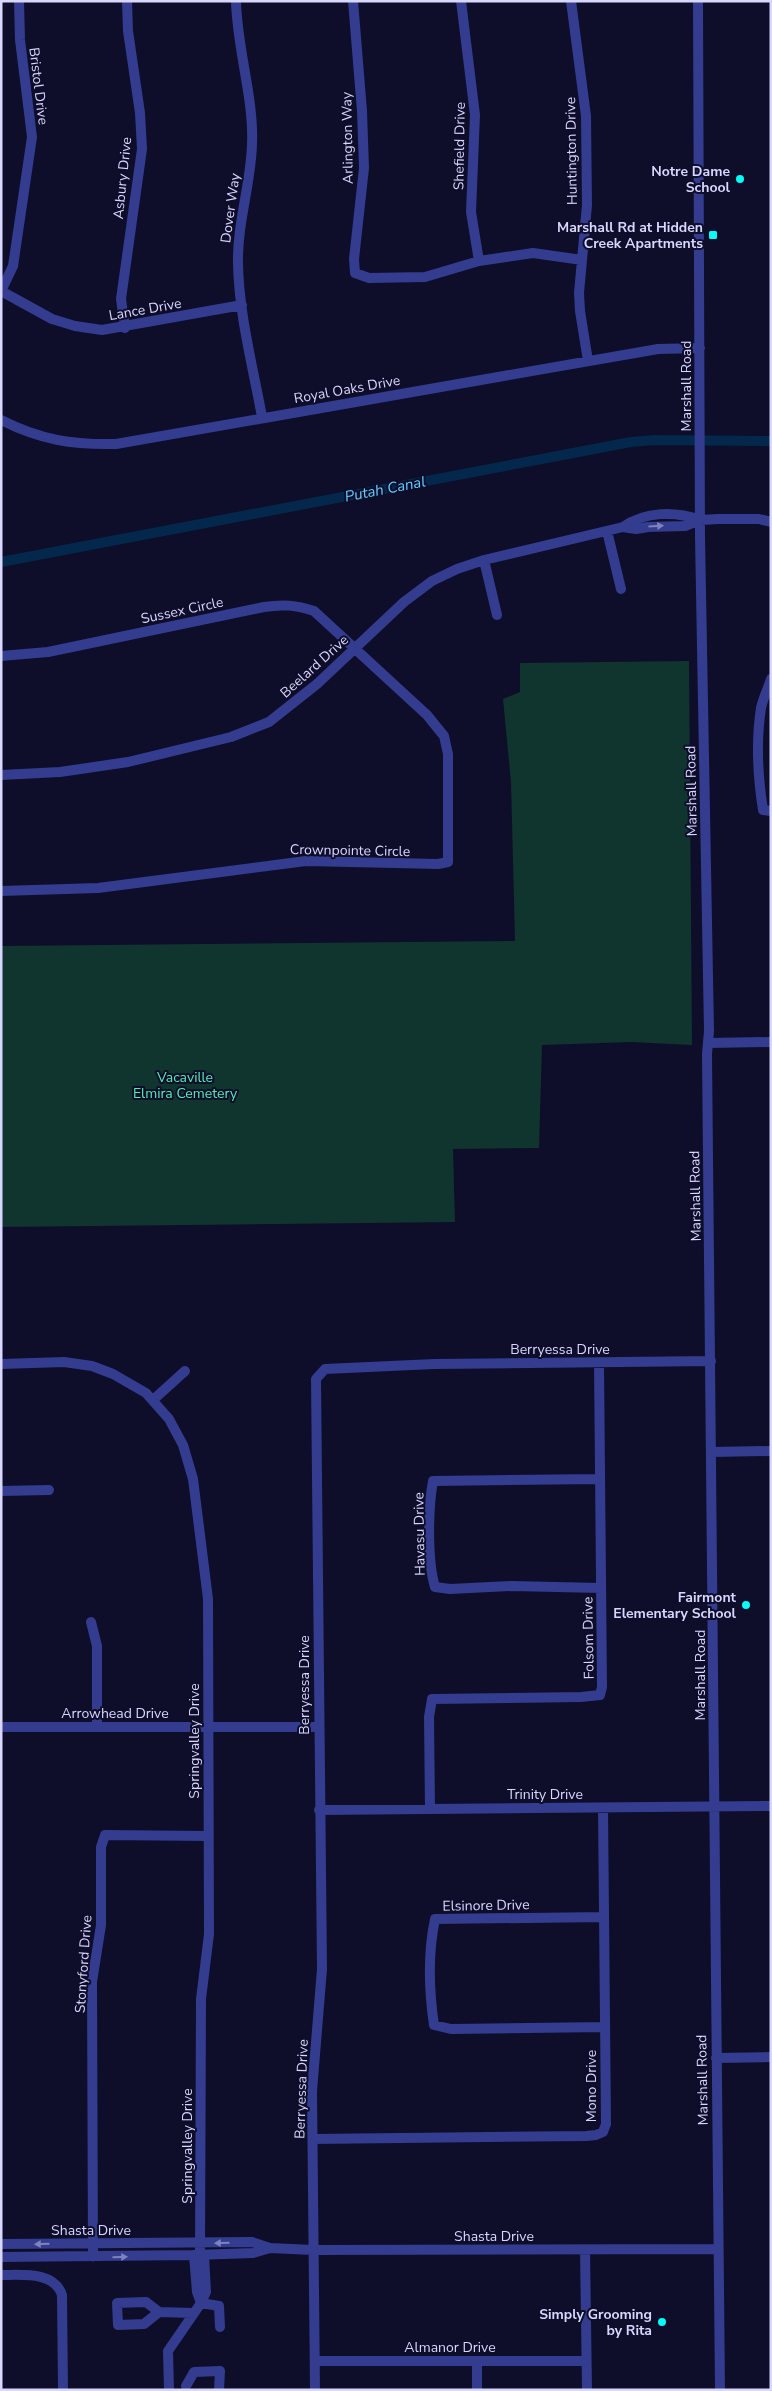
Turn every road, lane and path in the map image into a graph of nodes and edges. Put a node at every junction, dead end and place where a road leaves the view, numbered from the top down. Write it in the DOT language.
graph roads {
  1 [pos="19,1"];
  2 [pos="128,1"];
  3 [pos="236,1"];
  4 [pos="352,1"];
  5 [pos="461,1"];
  6 [pos="571,1"];
  7 [pos="698,1"];
  8 [pos="582,260"];
  9 [pos="479,261"];
  10 [pos="1,291"];
  11 [pos="242,305"];
  12 [pos="124,328"];
  13 [pos="700,348"];
  14 [pos="588,361"];
  15 [pos="262,417"];
  16 [pos="1,420"];
  17 [pos="700,520"];
  18 [pos="771,522"];
  19 [pos="607,531"];
  20 [pos="484,560"];
  21 [pos="621,589"];
  22 [pos="497,614"];
  23 [pos="355,648"];
  24 [pos="1,656"];
  25 [pos="771,679"];
  26 [pos="1,775"];
  27 [pos="771,811"];
  28 [pos="1,891"];
  29 [pos="771,1042"];
  30 [pos="708,1043"];
  31 [pos="711,1361"];
  32 [pos="599,1363"];
  33 [pos="1,1364"];
  34 [pos="185,1371"];
  35 [pos="153,1400"];
  36 [pos="771,1451"];
  37 [pos="711,1452"];
  38 [pos="600,1479"];
  39 [pos="49,1490"];
  40 [pos="1,1491"];
  41 [pos="601,1588"];
  42 [pos="91,1622"];
  43 [pos="97,1726"];
  44 [pos="1,1727"];
  45 [pos="208,1727"];
  46 [pos="318,1727"];
  47 [pos="714,1806"];
  48 [pos="771,1806"];
  49 [pos="602,1808"];
  50 [pos="430,1809"];
  51 [pos="319,1810"];
  52 [pos="208,1836"];
  53 [pos="604,1917"];
  54 [pos="605,2027"];
  55 [pos="771,2057"];
  56 [pos="716,2058"];
  57 [pos="313,2139"];
  58 [pos="93,2243"];
  59 [pos="202,2243"];
  60 [pos="1,2244"];
  61 [pos="270,2248"];
  62 [pos="718,2249"];
  63 [pos="313,2250"];
  64 [pos="585,2250"];
  65 [pos="200,2255"];
  66 [pos="1,2257"];
  67 [pos="93,2257"];
  68 [pos="1,2275"];
  69 [pos="201,2303"];
  70 [pos="158,2312"];
  71 [pos="193,2313"];
  72 [pos="220,2327"];
  73 [pos="586,2360"];
  74 [pos="315,2361"];
  75 [pos="477,2361"];
  76 [pos="169,2388"];
  77 [pos="188,2388"];
  78 [pos="63,2390"];
  79 [pos="219,2390"];
  80 [pos="315,2390"];
  81 [pos="477,2390"];
  82 [pos="586,2390"];
  83 [pos="720,2390"];
  1 -- 10 [label="street, Bristol Drive"];
  2 -- 12 [label="street, Asbury Drive"];
  3 -- 11 [label="street, Dover Way"];
  4 -- 9 [label="street, Arlington Way"];
  5 -- 9 [label="street, Shefield Drive"];
  6 -- 8 [label="street, Huntington Drive"];
  7 -- 13 [label="street, Marshall Road"];
  8 -- 9 [label="street"];
  8 -- 14 [label="street, Huntington Drive"];
  10 -- 12 [label="street, Lance Drive"];
  11 -- 12 [label="street, Lance Drive"];
  11 -- 15 [label="street, Dover Way"];
  13 -- 14 [label="street, Royal Oaks Drive"];
  13 -- 17 [label="street, Marshall Road"];
  14 -- 15 [label="street, Royal Oaks Drive"];
  15 -- 16 [label="street, Royal Oaks Drive"];
  17 -- 18 [label="street, Beelard Drive"];
  17 -- 19 [label="street, Beelard Drive"];
  17 -- 30 [label="street, Marshall Road"];
  19 -- 20 [label="street, Beelard Drive"];
  19 -- 21 [label="street"];
  20 -- 22 [label="street"];
  20 -- 23 [label="street, Beelard Drive"];
  23 -- 24 [label="street, Sussex Circle"];
  23 -- 26 [label="street, Beelard Drive"];
  23 -- 28 [label="street, Crownpointe Circle"];
  25 -- 27 [label="street"];
  29 -- 30 [label="street"];
  30 -- 31 [label="street, Marshall Road"];
  31 -- 32 [label="street, Berryessa Drive"];
  31 -- 37 [label="street, Marshall Road"];
  32 -- 38 [label="street, Folsom Drive"];
  32 -- 46 [label="street, Berryessa Drive"];
  33 -- 35 [label="street, Springvalley Drive"];
  34 -- 35 [label="street"];
  35 -- 45 [label="street, Springvalley Drive"];
  36 -- 37 [label="street"];
  37 -- 47 [label="street, Marshall Road"];
  38 -- 41 [label="street, Folsom Drive"];
  38 -- 41 [label="street, Havasu Drive"];
  39 -- 40 [label="street"];
  41 -- 50 [label="street, Folsom Drive"];
  42 -- 43 [label="street"];
  43 -- 44 [label="street, Arrowhead Drive"];
  43 -- 45 [label="street, Arrowhead Drive"];
  45 -- 46 [label="street, Arrowhead Drive"];
  45 -- 52 [label="street, Springvalley Drive"];
  46 -- 51 [label="street, Berryessa Drive"];
  47 -- 48 [label="street, Trinity Drive"];
  47 -- 49 [label="street, Trinity Drive"];
  47 -- 56 [label="street, Marshall Road"];
  49 -- 50 [label="street, Trinity Drive"];
  49 -- 53 [label="street, Mono Drive"];
  50 -- 51 [label="street, Trinity Drive"];
  51 -- 57 [label="street, Berryessa Drive"];
  52 -- 58 [label="street, Stonyford Drive"];
  52 -- 59 [label="street, Springvalley Drive"];
  53 -- 54 [label="street, Mono Drive"];
  53 -- 54 [label="street, Elsinore Drive"];
  54 -- 57 [label="street, Mono Drive"];
  55 -- 56 [label="street"];
  56 -- 62 [label="street, Marshall Road"];
  57 -- 63 [label="street, Berryessa Drive"];
  58 -- 59 [label="street, Shasta Drive"];
  58 -- 60 [label="street, Shasta Drive, one-way"];
  58 -- 67 [label="street, Stonyford Drive"];
  61 -- 59 [label="street, Shasta Drive, one-way"];
  59 -- 65 [label="street, Springvalley Drive"];
  61 -- 63 [label="street, Shasta Drive"];
  61 -- 65 [label="street, Shasta Drive"];
  62 -- 64 [label="street, Shasta Drive"];
  62 -- 83 [label="street, Marshall Road"];
  63 -- 64 [label="street, Shasta Drive"];
  63 -- 74 [label="street, Berryessa Drive"];
  64 -- 73 [label="street"];
  67 -- 65 [label="street, Shasta Drive, one-way"];
  65 -- 69 [label="street, Springvalley Drive"];
  66 -- 67 [label="street, Shasta Drive"];
  68 -- 78 [label="street"];
  69 -- 71 [label="street"];
  69 -- 72 [label="street"];
  70 -- 71 [label="street"];
  71 -- 76 [label="street"];
  73 -- 75 [label="street, Almanor Drive"];
  73 -- 82 [label="street"];
  74 -- 75 [label="street, Almanor Drive"];
  74 -- 80 [label="street, Berryessa Drive"];
  75 -- 81 [label="street"];
  76 -- 77 [label="street"];
  77 -- 79 [label="street"];
}
